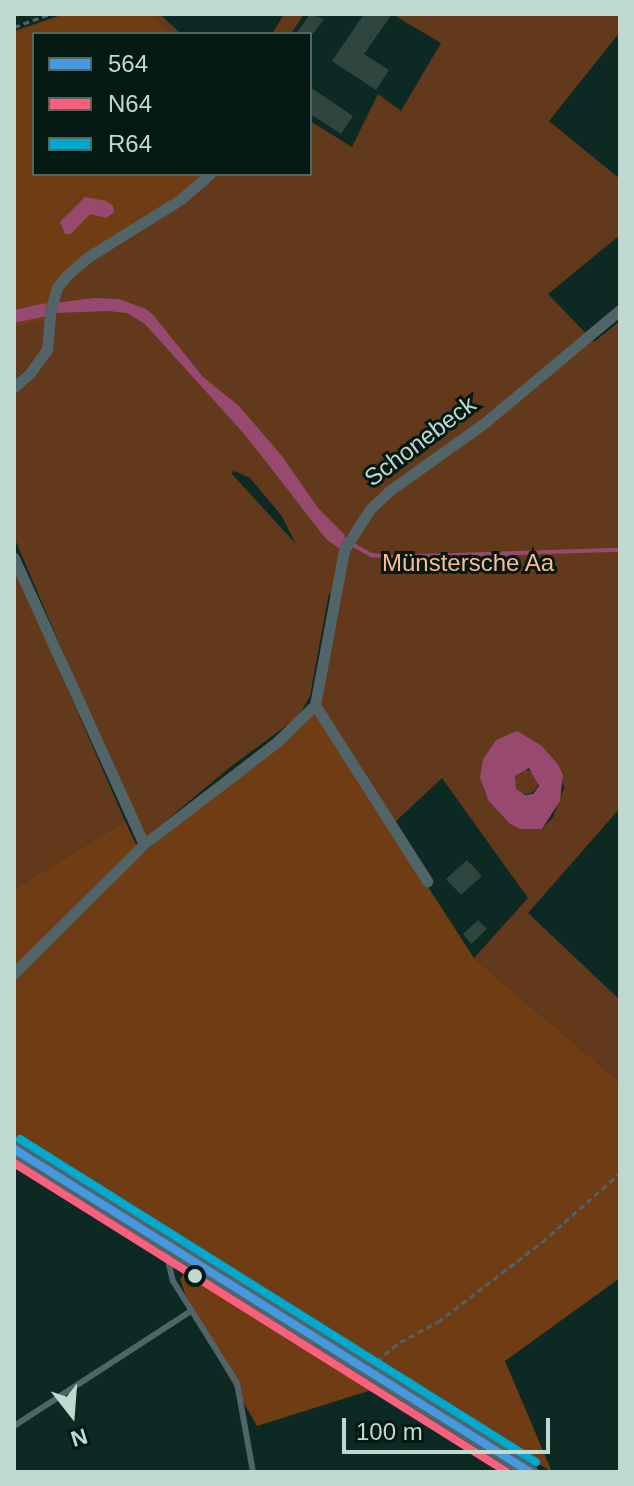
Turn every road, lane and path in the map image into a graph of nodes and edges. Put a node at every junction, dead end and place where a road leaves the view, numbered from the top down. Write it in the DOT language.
graph roads {
  1 [pos="49,14"];
  2 [pos="14,27"];
  3 [pos="208,176"];
  4 [pos="620,310"];
  5 [pos="14,387"];
  6 [pos="14,558"];
  7 [pos="315,705"];
  8 [pos="144,844"];
  9 [pos="427,881"];
  10 [pos="14,973"];
  11 [pos="14,1149"];
  12 [pos="620,1173"];
  13 [pos="165,1244"];
  14 [pos="191,1311"];
  15 [pos="370,1372"];
  16 [pos="14,1426"];
  17 [pos="253,1472"];
  18 [pos="530,1472"];
  1 -- 2 [label="path"];
  3 -- 5 [label="street"];
  4 -- 7 [label="street, Schonebeck"];
  6 -- 8 [label="street"];
  7 -- 8 [label="street"];
  7 -- 9 [label="street"];
  8 -- 10 [label="street"];
  11 -- 13 [label="street"];
  12 -- 15 [label="path"];
  13 -- 14 [label="lane"];
  13 -- 15 [label="street"];
  14 -- 16 [label="lane"];
  14 -- 17 [label="lane"];
  15 -- 18 [label="street"];
}
